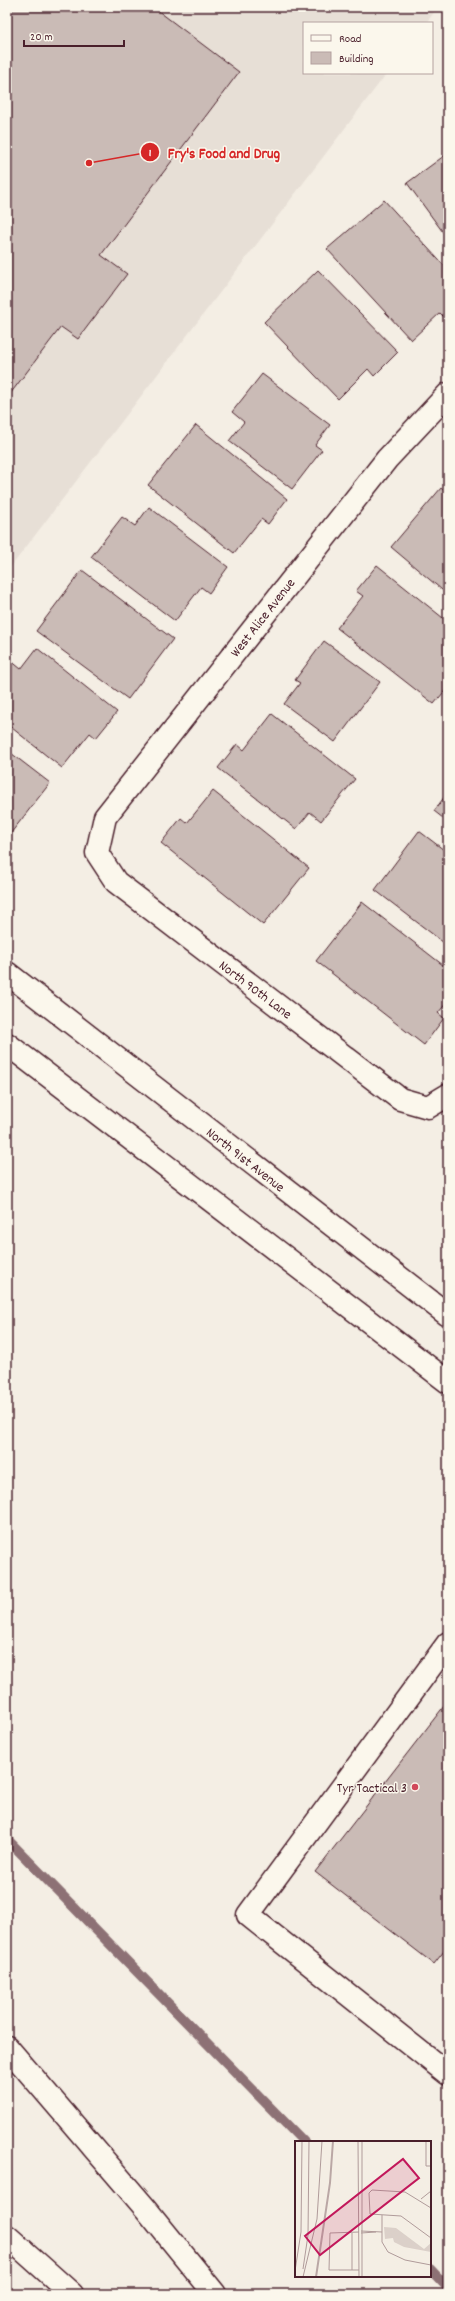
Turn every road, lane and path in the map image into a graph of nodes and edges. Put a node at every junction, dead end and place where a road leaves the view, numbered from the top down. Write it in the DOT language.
graph roads {
  1 [pos="448,394"];
  2 [pos="97,853"];
  3 [pos="7,973"];
  4 [pos="7,1044"];
  5 [pos="448,1094"];
  6 [pos="448,1315"];
  7 [pos="448,1382"];
  8 [pos="448,1643"];
  9 [pos="7,2047"];
  10 [pos="448,2074"];
  11 [pos="7,2236"];
  12 [pos="72,2294"];
  13 [pos="215,2294"];
  1 -- 2 [label="main road, West Alice Avenue"];
  2 -- 5 [label="main road, North 90th Lane"];
  3 -- 6 [label="main road, North 91st Avenue"];
  4 -- 7 [label="main road"];
  8 -- 10 [label="main road"];
  9 -- 13 [label="main road"];
  11 -- 12 [label="main road"];
}
